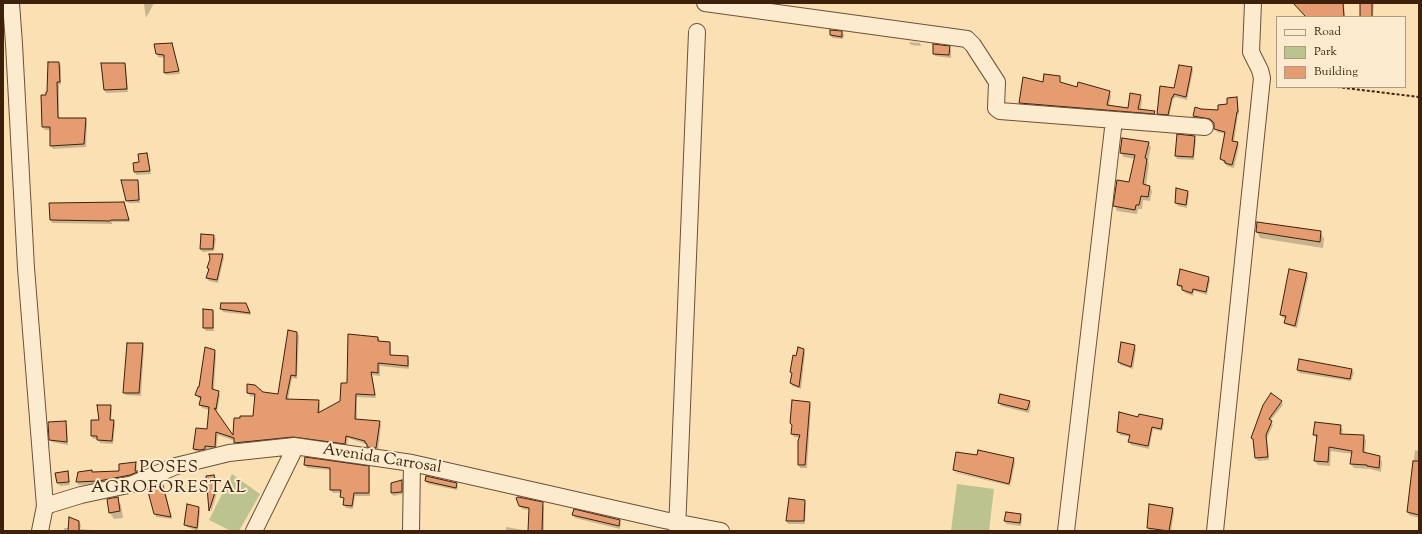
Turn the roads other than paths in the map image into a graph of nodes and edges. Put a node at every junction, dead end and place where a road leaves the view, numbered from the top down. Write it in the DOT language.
graph roads {
  1 [pos="11,3"];
  2 [pos="705,3"];
  3 [pos="1253,3"];
  4 [pos="697,32"];
  5 [pos="1114,120"];
  6 [pos="1205,127"];
  7 [pos="294,446"];
  8 [pos="412,462"];
  9 [pos="45,506"];
  10 [pos="677,527"];
  11 [pos="40,531"];
  12 [pos="254,531"];
  13 [pos="411,531"];
  14 [pos="721,531"];
  15 [pos="1066,531"];
  16 [pos="1215,531"];
  1 -- 9 [label="street"];
  2 -- 5 [label="street"];
  3 -- 16 [label="street"];
  4 -- 10 [label="street"];
  5 -- 6 [label="street"];
  5 -- 15 [label="street"];
  7 -- 8 [label="street, Avenida Carrosal"];
  7 -- 9 [label="street, Avenida Carrosal"];
  7 -- 12 [label="street"];
  8 -- 10 [label="street, Avenida Carrosal"];
  8 -- 13 [label="street"];
  9 -- 11 [label="street"];
  10 -- 14 [label="street, Avenida Carrosal"];
}
